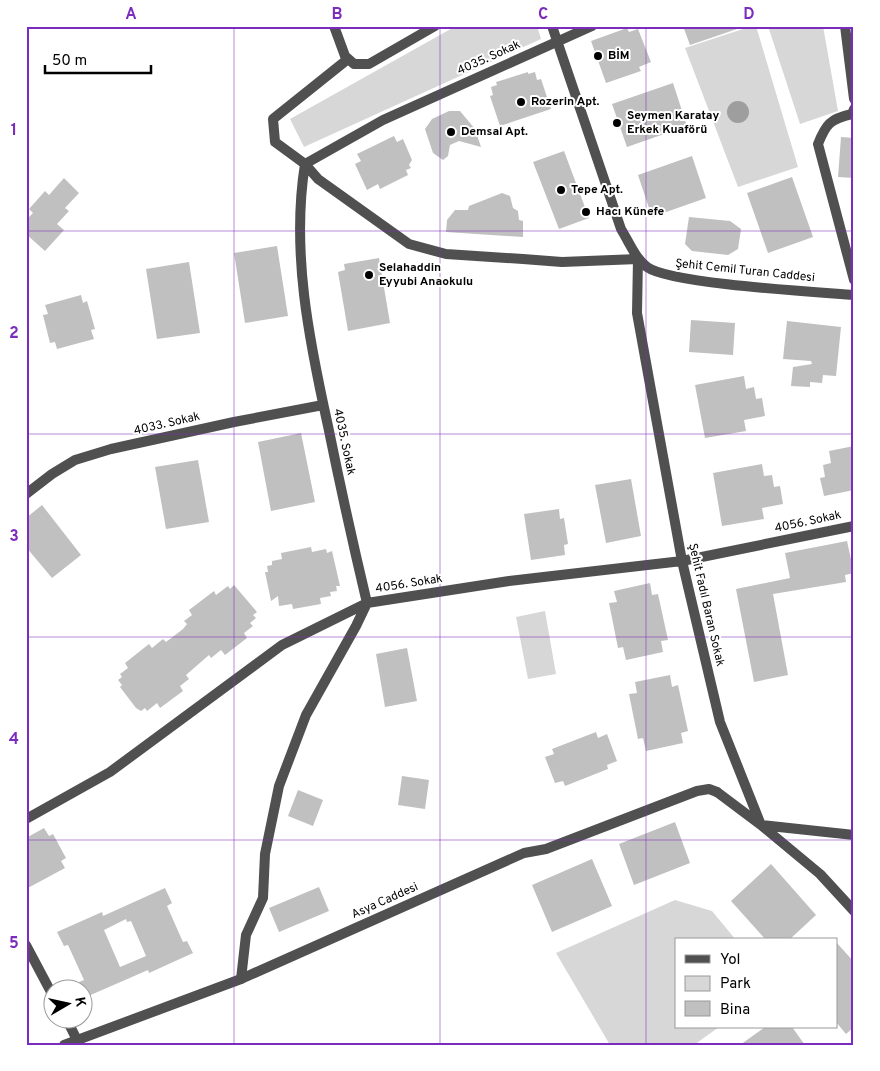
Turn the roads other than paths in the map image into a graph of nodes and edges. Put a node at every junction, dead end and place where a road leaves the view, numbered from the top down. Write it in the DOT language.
graph roads {
  1 [pos="334,26"];
  2 [pos="435,26"];
  3 [pos="552,26"];
  4 [pos="592,26"];
  5 [pos="845,26"];
  6 [pos="556,42"];
  7 [pos="348,59"];
  8 [pos="854,99"];
  9 [pos="853,113"];
  10 [pos="305,164"];
  11 [pos="638,259"];
  12 [pos="854,280"];
  13 [pos="854,295"];
  14 [pos="323,405"];
  15 [pos="26,494"];
  16 [pos="854,526"];
  17 [pos="682,561"];
  18 [pos="367,603"];
  19 [pos="26,819"];
  20 [pos="761,825"];
  21 [pos="854,836"];
  22 [pos="854,911"];
  23 [pos="26,945"];
  24 [pos="44,978"];
  25 [pos="241,979"];
  26 [pos="71,1028"];
  27 [pos="77,1040"];
  28 [pos="64,1045"];
  1 -- 7 [label="street"];
  2 -- 7 [label="street"];
  3 -- 6 [label="street"];
  4 -- 6 [label="street, 4035. Sokak"];
  5 -- 8 [label="street"];
  6 -- 10 [label="street, 4035. Sokak"];
  6 -- 11 [label="street"];
  7 -- 10 [label="street"];
  9 -- 12 [label="street"];
  10 -- 11 [label="street"];
  10 -- 14 [label="street, 4035. Sokak"];
  11 -- 13 [label="street, Şehit Cemil Turan Caddesi"];
  11 -- 17 [label="street, Şehit Fadıl Baran Sokak"];
  14 -- 15 [label="street, 4033. Sokak"];
  14 -- 18 [label="street, 4035. Sokak"];
  16 -- 17 [label="street, 4056. Sokak"];
  17 -- 18 [label="street, 4056. Sokak"];
  17 -- 20 [label="street, Şehit Fadıl Baran Sokak"];
  18 -- 19 [label="street, 4056. Sokak"];
  18 -- 25 [label="street"];
  20 -- 21 [label="street"];
  20 -- 22 [label="street, Şehit Fadıl Baran Sokak"];
  20 -- 25 [label="street, Asya Caddesi"];
  23 -- 24 [label="street"];
  25 -- 27 [label="street, Asya Caddesi"];
  26 -- 27 [label="street"];
  27 -- 28 [label="street, Asya Caddesi"];
}
